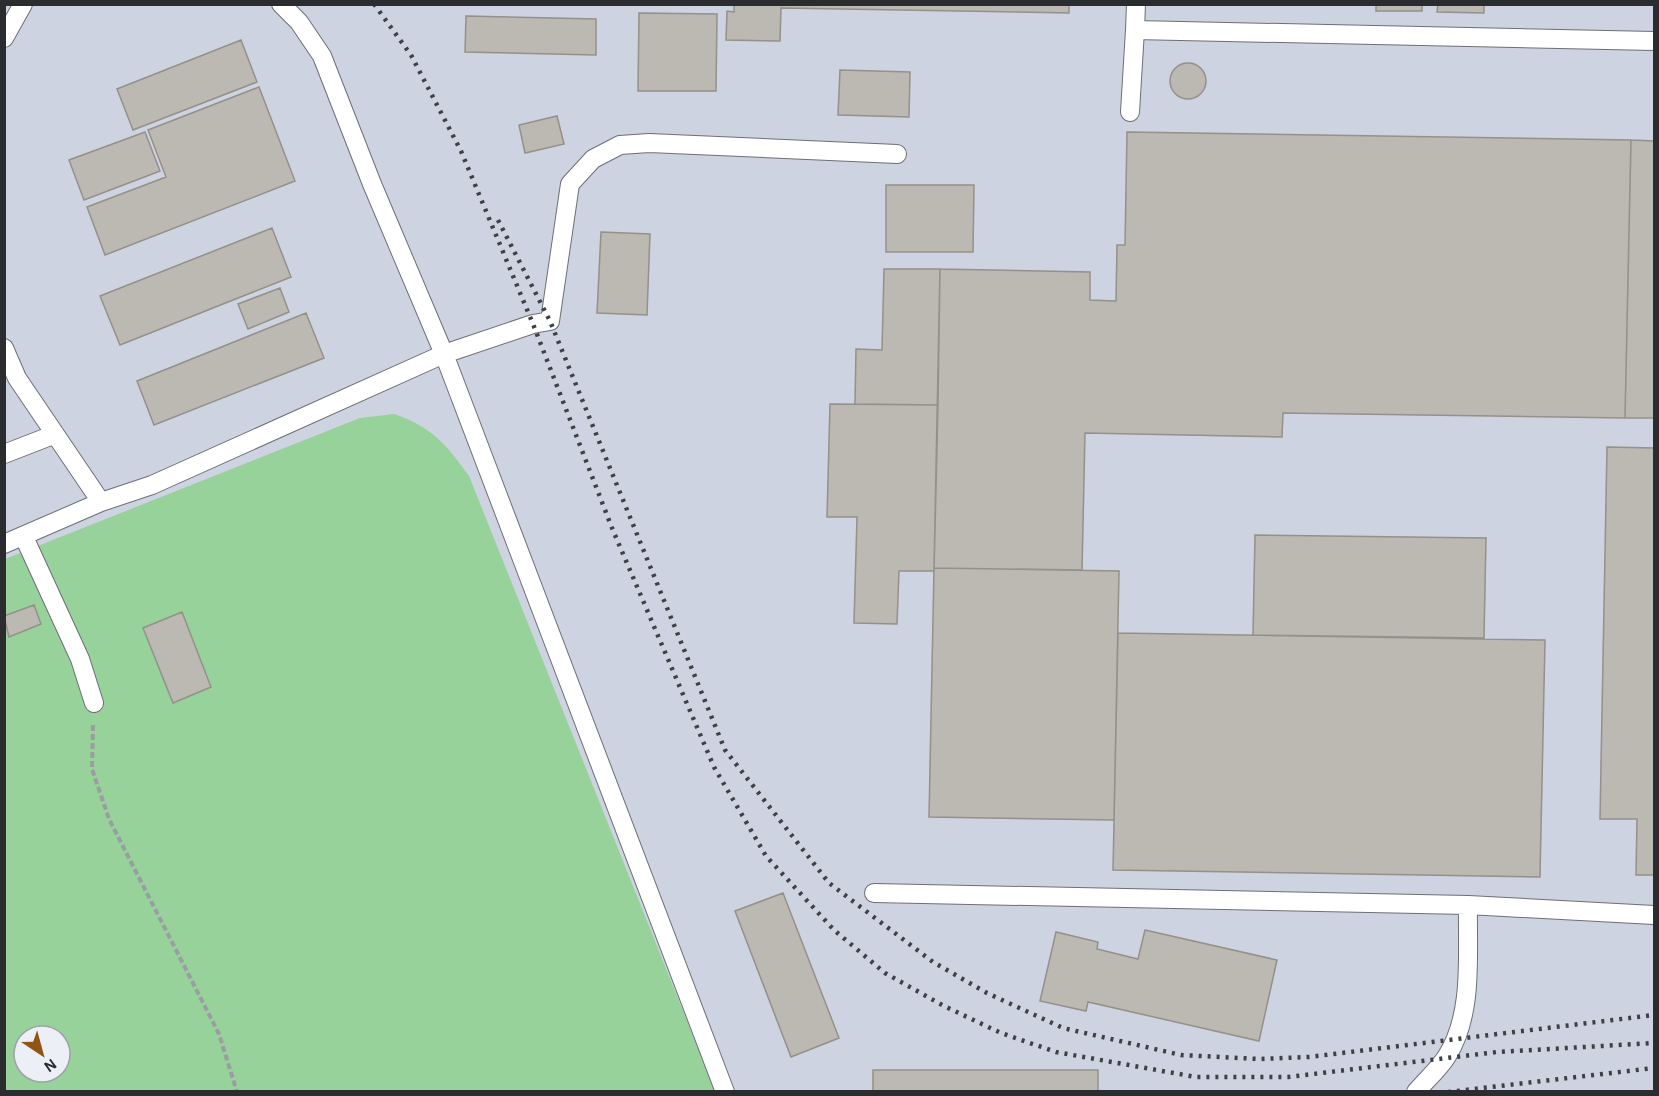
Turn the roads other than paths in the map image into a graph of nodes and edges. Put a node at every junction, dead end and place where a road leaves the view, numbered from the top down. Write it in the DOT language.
graph roads {
  1 [pos="22,4"];
  2 [pos="281,4"];
  3 [pos="1136,4"];
  4 [pos="1135,30"];
  5 [pos="4,38"];
  6 [pos="1654,40"];
  7 [pos="1130,112"];
  8 [pos="897,154"];
  9 [pos="4,348"];
  10 [pos="444,354"];
  11 [pos="53,435"];
  12 [pos="4,454"];
  13 [pos="101,502"];
  14 [pos="24,537"];
  15 [pos="4,544"];
  16 [pos="94,703"];
  17 [pos="874,892"];
  18 [pos="1468,905"];
  19 [pos="1654,915"];
  20 [pos="725,1092"];
  21 [pos="1416,1092"];
  1 -- 5 [label="lane"];
  2 -- 10 [label="lane"];
  3 -- 4 [label="lane"];
  4 -- 6 [label="lane"];
  4 -- 7 [label="lane"];
  8 -- 10 [label="lane"];
  9 -- 11 [label="lane"];
  10 -- 13 [label="lane"];
  10 -- 20 [label="lane"];
  11 -- 12 [label="lane"];
  11 -- 13 [label="lane"];
  13 -- 14 [label="lane"];
  14 -- 15 [label="lane"];
  14 -- 16 [label="lane"];
  17 -- 18 [label="lane"];
  18 -- 19 [label="lane"];
  18 -- 21 [label="lane"];
}
